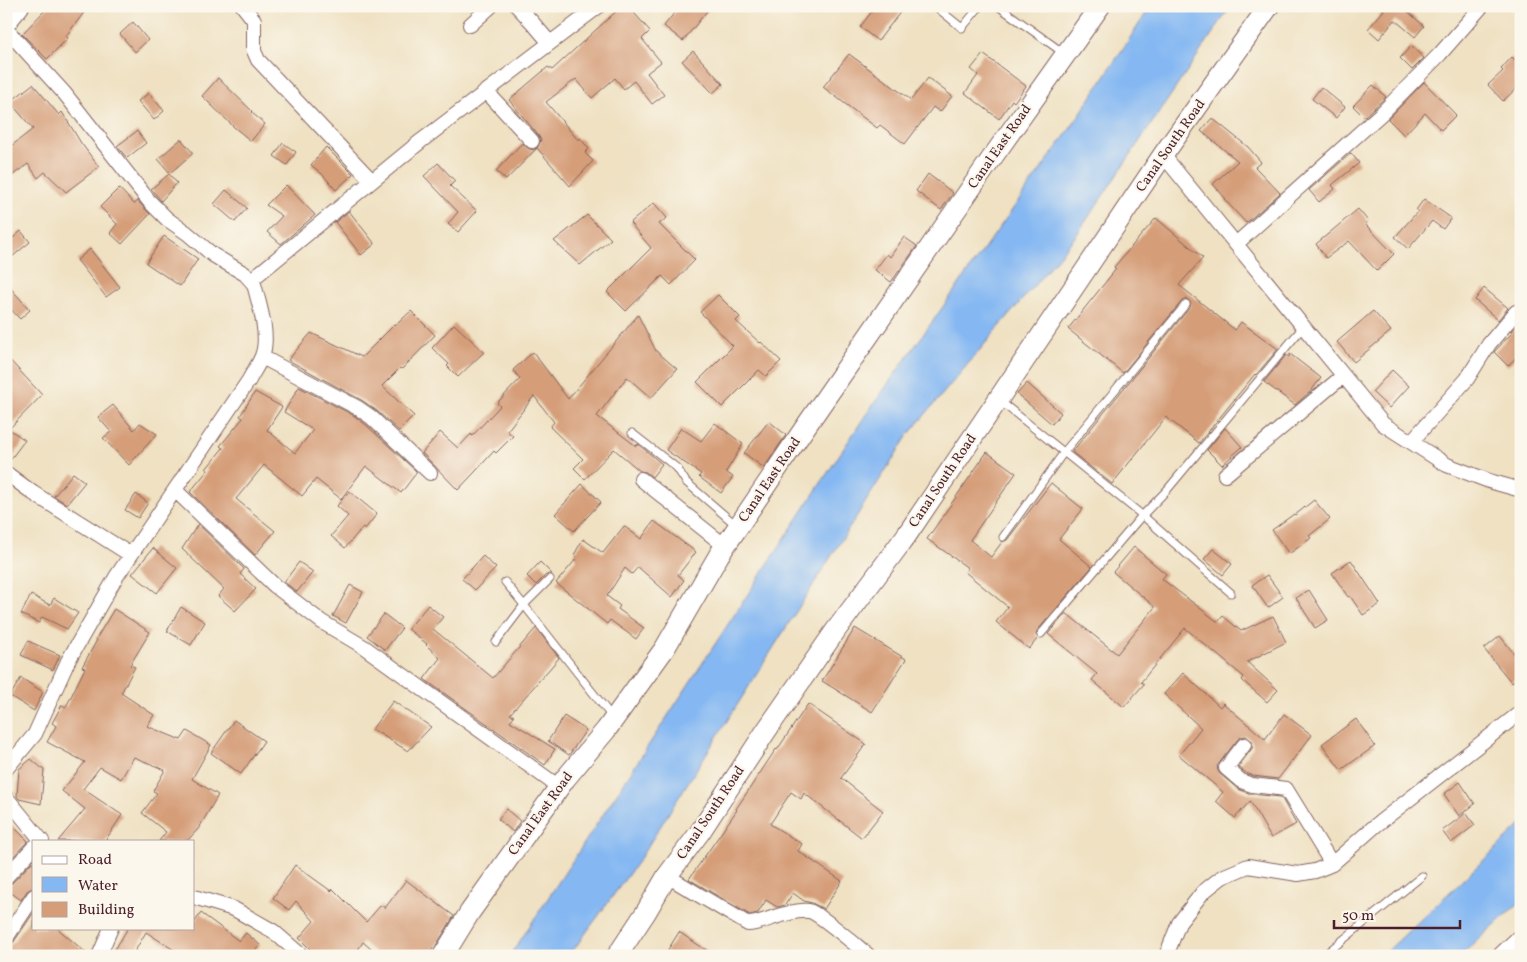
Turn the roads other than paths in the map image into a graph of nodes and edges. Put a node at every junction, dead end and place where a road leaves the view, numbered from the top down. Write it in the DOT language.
graph roads {
  1 [pos="19,6"];
  2 [pos="243,6"];
  3 [pos="491,6"];
  4 [pos="516,6"];
  5 [pos="599,6"];
  6 [pos="935,6"];
  7 [pos="980,6"];
  8 [pos="998,6"];
  9 [pos="1100,6"];
  10 [pos="1269,6"];
  11 [pos="1482,6"];
  12 [pos="6,22"];
  13 [pos="470,25"];
  14 [pos="6,29"];
  15 [pos="550,43"];
  16 [pos="1065,55"];
  17 [pos="486,91"];
  18 [pos="532,141"];
  19 [pos="1163,155"];
  20 [pos="372,182"];
  21 [pos="1236,244"];
  22 [pos="251,280"];
  23 [pos="1186,304"];
  24 [pos="1516,312"];
  25 [pos="1303,327"];
  26 [pos="262,357"];
  27 [pos="1343,376"];
  28 [pos="998,399"];
  29 [pos="632,433"];
  30 [pos="1410,442"];
  31 [pos="1064,452"];
  32 [pos="6,473"];
  33 [pos="430,473"];
  34 [pos="1225,475"];
  35 [pos="642,478"];
  36 [pos="175,490"];
  37 [pos="1521,490"];
  38 [pos="1142,515"];
  39 [pos="738,527"];
  40 [pos="1003,537"];
  41 [pos="725,546"];
  42 [pos="131,555"];
  43 [pos="550,579"];
  44 [pos="505,582"];
  45 [pos="1231,593"];
  46 [pos="524,605"];
  47 [pos="1041,634"];
  48 [pos="496,642"];
  49 [pos="1521,712"];
  50 [pos="614,719"];
  51 [pos="1244,745"];
  52 [pos="6,769"];
  53 [pos="560,787"];
  54 [pos="6,797"];
  55 [pos="38,840"];
  56 [pos="32,849"];
  57 [pos="1332,864"];
  58 [pos="667,876"];
  59 [pos="1422,876"];
  60 [pos="6,877"];
  61 [pos="195,897"];
  62 [pos="32,899"];
  63 [pos="110,930"];
  64 [pos="6,938"];
  65 [pos="1521,939"];
  66 [pos="100,956"];
  67 [pos="302,956"];
  68 [pos="442,956"];
  69 [pos="617,956"];
  70 [pos="869,956"];
  71 [pos="1166,956"];
  72 [pos="1324,956"];
  73 [pos="1503,956"];
  1 -- 12 [label="main road"];
  2 -- 20 [label="street"];
  3 -- 13 [label="street"];
  4 -- 15 [label="street"];
  5 -- 15 [label="street"];
  6 -- 7 [label="lane"];
  8 -- 16 [label="lane"];
  9 -- 16 [label="main road, Canal East Road"];
  10 -- 19 [label="main road, Canal South Road"];
  11 -- 21 [label="street"];
  14 -- 22 [label="street"];
  15 -- 17 [label="street"];
  16 -- 39 [label="main road, Canal East Road"];
  17 -- 18 [label="street"];
  17 -- 20 [label="street"];
  19 -- 21 [label="street"];
  19 -- 28 [label="main road, Canal South Road"];
  20 -- 22 [label="street"];
  21 -- 25 [label="street"];
  22 -- 26 [label="street"];
  23 -- 31 [label="lane"];
  24 -- 30 [label="street"];
  25 -- 27 [label="street"];
  25 -- 38 [label="lane"];
  26 -- 33 [label="street"];
  26 -- 36 [label="street"];
  27 -- 30 [label="street"];
  27 -- 34 [label="street"];
  28 -- 31 [label="lane"];
  28 -- 58 [label="main road, Canal South Road"];
  29 -- 39 [label="lane"];
  30 -- 37 [label="street"];
  31 -- 38 [label="lane"];
  31 -- 40 [label="lane"];
  32 -- 42 [label="street"];
  35 -- 41 [label="street"];
  36 -- 42 [label="street"];
  36 -- 53 [label="street"];
  38 -- 45 [label="lane"];
  38 -- 47 [label="lane"];
  39 -- 41 [label="main road, Canal East Road"];
  41 -- 50 [label="main road, Canal East Road"];
  42 -- 52 [label="street"];
  43 -- 46 [label="lane"];
  44 -- 46 [label="lane"];
  46 -- 48 [label="lane"];
  46 -- 50 [label="lane"];
  49 -- 57 [label="street"];
  50 -- 53 [label="main road, Canal East Road"];
  51 -- 57 [label="street"];
  53 -- 68 [label="main road, Canal East Road"];
  54 -- 55 [label="street"];
  56 -- 60 [label="street"];
  57 -- 71 [label="street"];
  58 -- 69 [label="main road, Canal South Road"];
  58 -- 70 [label="street"];
  59 -- 72 [label="lane"];
  61 -- 67 [label="street"];
  62 -- 64 [label="street"];
  63 -- 66 [label="street"];
  65 -- 73 [label="main road"];
}
